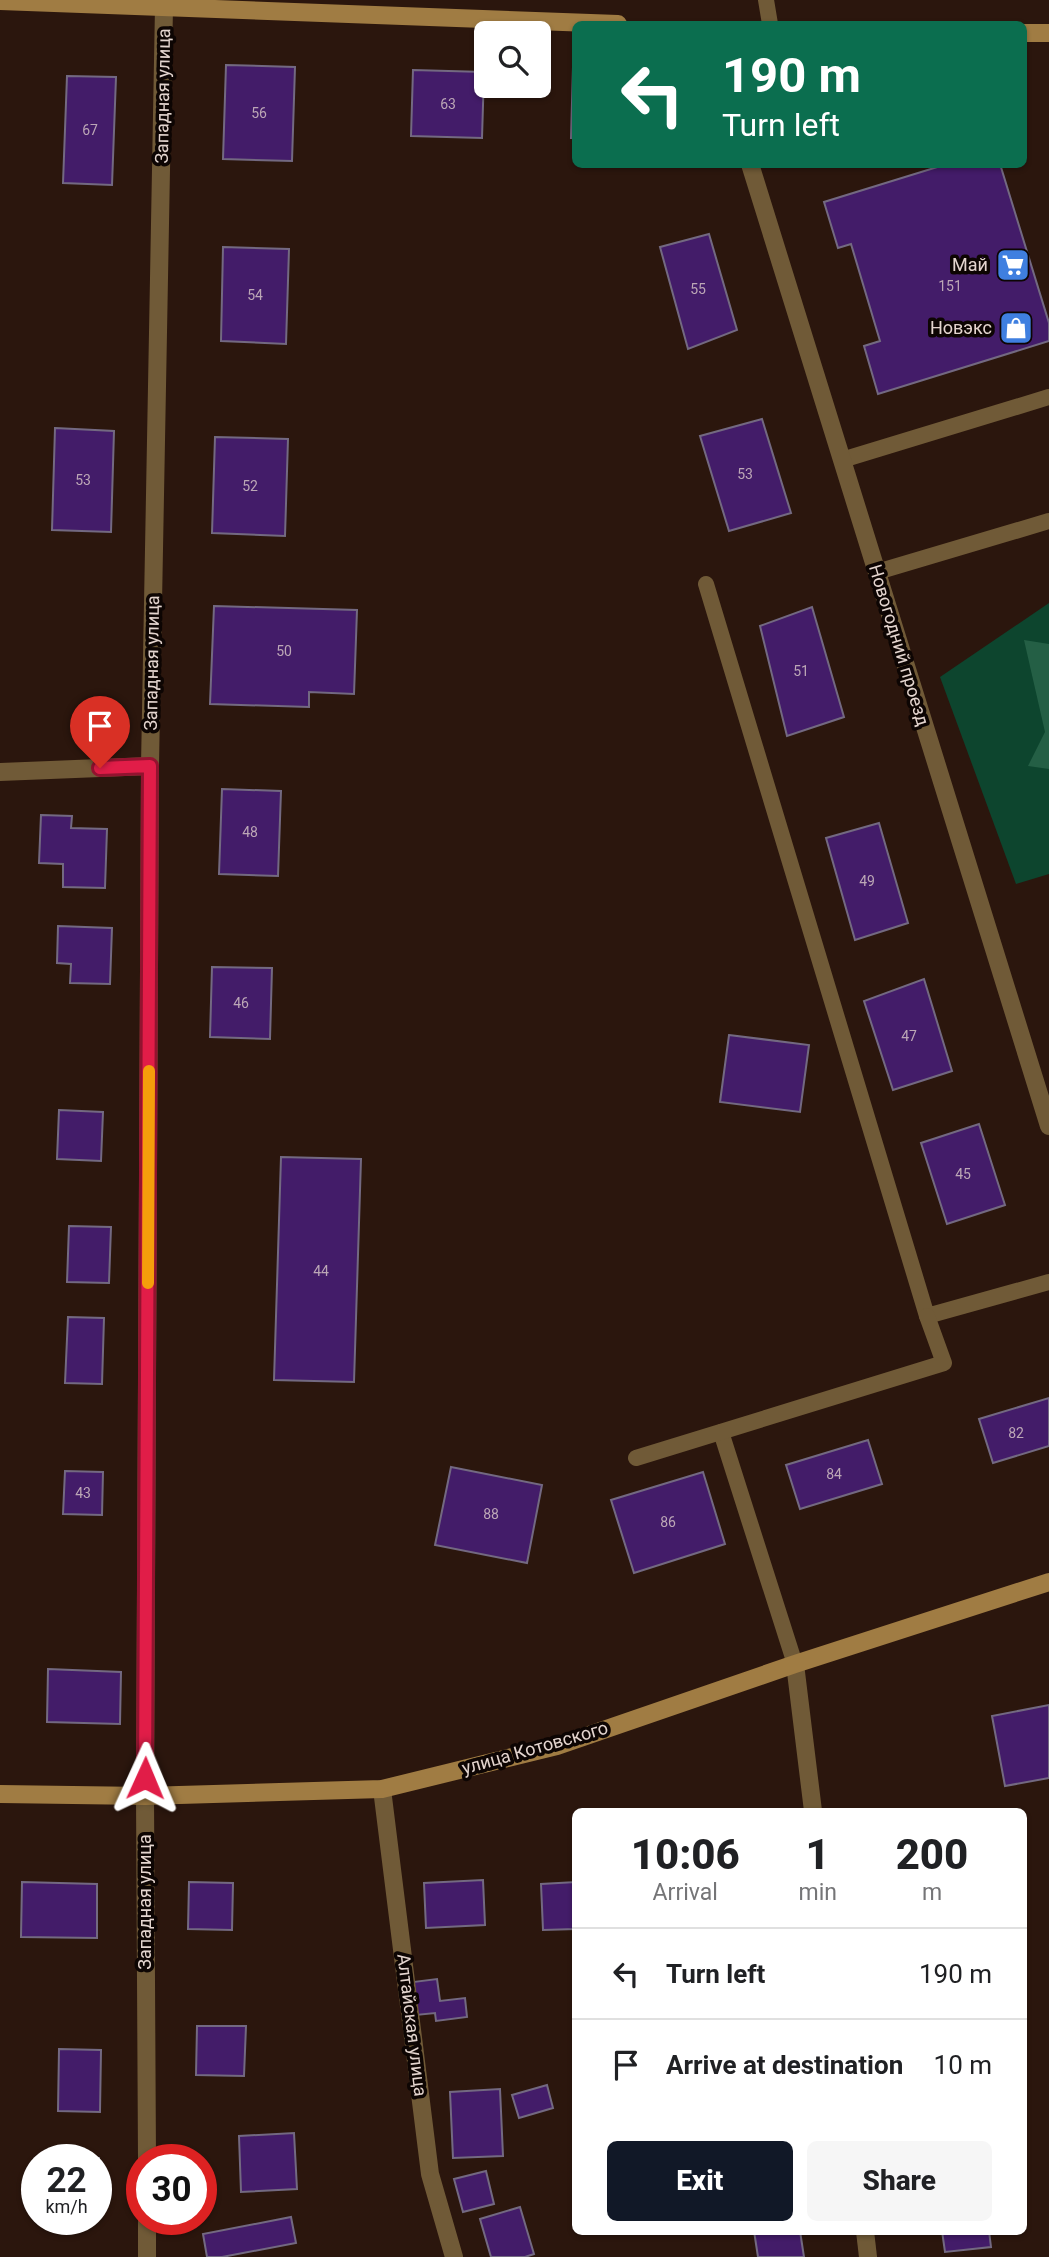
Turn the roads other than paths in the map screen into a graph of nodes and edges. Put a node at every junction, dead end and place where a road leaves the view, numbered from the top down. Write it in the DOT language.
graph roads {
  1 [pos="766,0"];
  2 [pos="0,1"];
  3 [pos="164,4"];
  4 [pos="770,21"];
  5 [pos="572,22"];
  6 [pos="1027,33"];
  7 [pos="1049,33"];
  8 [pos="751,168"];
  9 [pos="1049,397"];
  10 [pos="842,460"];
  11 [pos="1049,521"];
  12 [pos="877,572"];
  13 [pos="706,584"];
  14 [pos="150,766"];
  15 [pos="0,772"];
  16 [pos="1049,1126"];
  17 [pos="1049,1282"];
  18 [pos="928,1316"];
  19 [pos="721,1432"];
  20 [pos="636,1458"];
  21 [pos="1049,1582"];
  22 [pos="795,1664"];
  23 [pos="382,1789"];
  24 [pos="0,1794"];
  25 [pos="145,1796"];
  26 [pos="813,1808"];
  27 [pos="147,2144"];
  28 [pos="147,2235"];
  29 [pos="865,2235"];
  30 [pos="147,2257"];
  31 [pos="454,2257"];
  32 [pos="868,2257"];
  1 -- 4 [label="lane"];
  2 -- 3 [label="street"];
  3 -- 5 [label="street"];
  3 -- 14 [label="street, Западная улица"];
  6 -- 7 [label="street"];
  8 -- 10 [label="street, Новогодний проезд"];
  9 -- 10 [label="lane"];
  10 -- 12 [label="street, Новогодний проезд"];
  11 -- 12 [label="lane"];
  12 -- 16 [label="street, Новогодний проезд"];
  13 -- 18 [label="lane"];
  14 -- 15 [label="street"];
  14 -- 25 [label="street, Западная улица"];
  17 -- 18 [label="lane"];
  18 -- 19 [label="lane"];
  19 -- 20 [label="lane"];
  19 -- 22 [label="lane"];
  21 -- 22 [label="street, улица Котовского"];
  22 -- 23 [label="street, улица Котовского"];
  22 -- 26 [label="street"];
  23 -- 25 [label="street, улица Котовского"];
  23 -- 31 [label="street, Алтайская улица"];
  24 -- 25 [label="street, улица Котовского"];
  25 -- 27 [label="street, Западная улица"];
  28 -- 30 [label="street"];
  29 -- 32 [label="street"];
}
